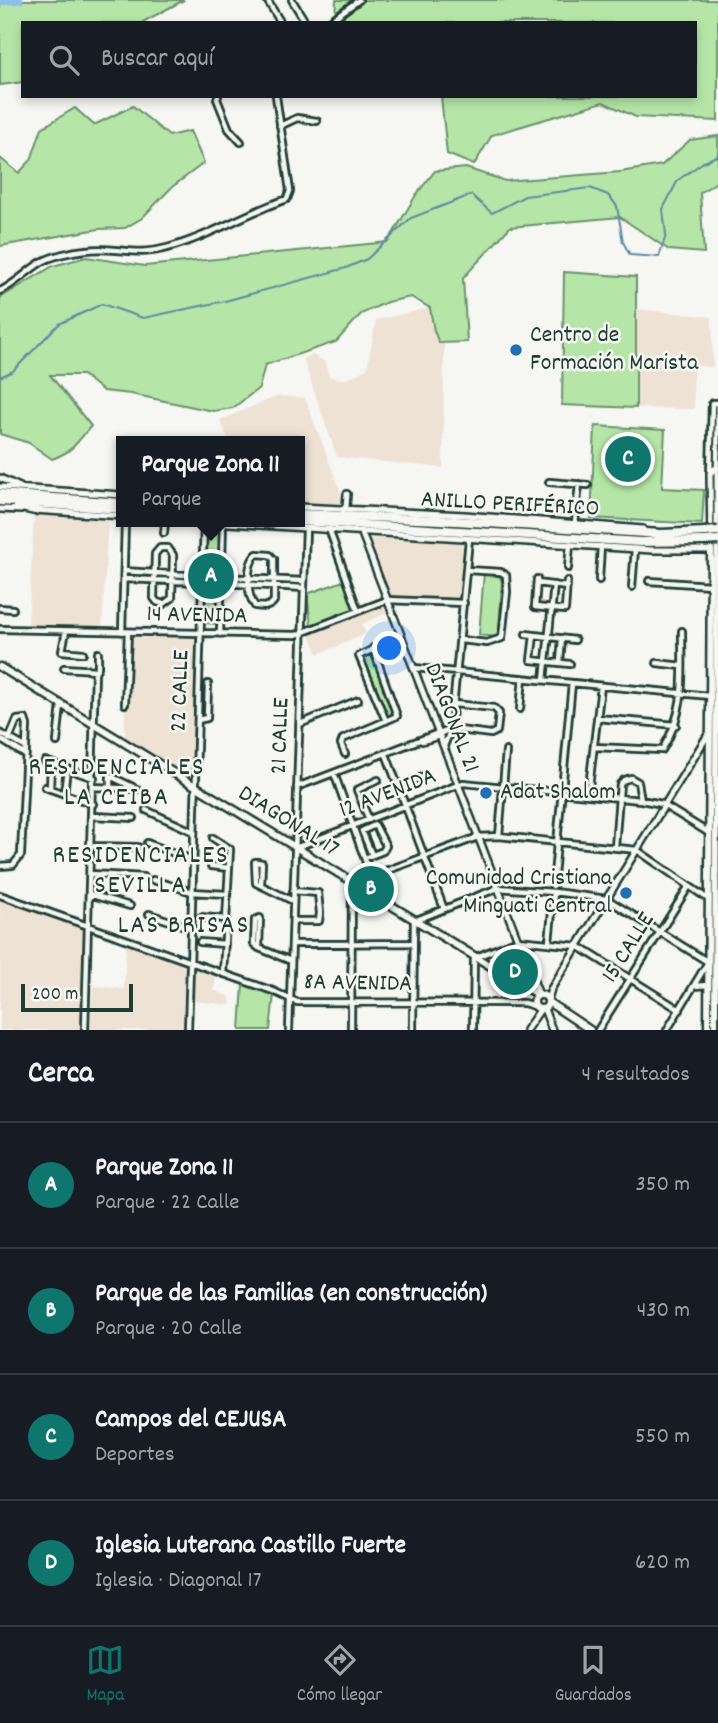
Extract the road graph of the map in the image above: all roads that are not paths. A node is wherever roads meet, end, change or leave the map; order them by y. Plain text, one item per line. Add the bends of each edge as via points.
1 (267, 0) edge
2 (292, 0) edge
3 (359, 0) edge
4 (280, 21) edge
5 (305, 21) edge
6 (330, 21) edge
7 (217, 98) edge
8 (276, 98) edge
9 (314, 121) dead end
10 (281, 127) junction
11 (241, 142) dead end
12 (0, 291) edge
13 (716, 403) edge
14 (717, 468) edge
15 (710, 474) junction
16 (0, 478) edge
17 (549, 482) dead end
18 (579, 484) junction
19 (588, 485) dead end
20 (0, 487) edge
21 (26, 490) junction
22 (82, 492) junction
23 (0, 494) edge
24 (347, 494) dead end
25 (116, 495) edge
26 (54, 498) junction
27 (0, 502) edge
28 (116, 503) edge
29 (305, 507) edge
30 (0, 509) edge
31 (116, 509) edge
32 (35, 510) junction
33 (343, 510) junction
34 (305, 514) edge
35 (116, 516) edge
36 (469, 516) junction
37 (439, 520) junction
38 (711, 521) junction
39 (572, 523) junction
40 (305, 524) edge
41 (305, 524) edge
42 (125, 527) edge
43 (165, 527) edge
44 (204, 527) edge
45 (223, 527) edge
46 (303, 527) edge
47 (357, 528) junction
48 (328, 529) junction
49 (596, 529) junction
50 (718, 531) edge
51 (164, 533) dead end
52 (385, 533) joint
53 (553, 536) junction
54 (705, 537) junction
55 (470, 539) junction
56 (718, 540) edge
57 (527, 541) junction
58 (570, 544) junction
59 (601, 546) junction
60 (635, 549) junction
61 (710, 550) junction
62 (718, 558) edge
63 (568, 568) dead end
64 (124, 570) junction
65 (467, 570) junction
66 (155, 572) junction
67 (173, 573) junction
68 (202, 576) junction
69 (124, 579) junction
70 (154, 580) junction
71 (222, 580) junction
72 (600, 580) dead end
73 (173, 581) junction
74 (304, 581) junction
75 (649, 581) dead end
76 (202, 582) junction
77 (250, 582) junction
78 (275, 583) junction
79 (554, 585) junction
80 (710, 585) junction
81 (632, 587) dead end
82 (304, 588) junction
83 (387, 600) junction
84 (464, 603) junction
85 (718, 605) edge
86 (0, 608) edge
87 (551, 609) junction
88 (13, 610) dead end
89 (358, 611) junction
90 (710, 616) junction
91 (0, 629) edge
92 (66, 631) junction
93 (682, 631) dead end
94 (125, 632) junction
95 (302, 633) junction
96 (200, 634) junction
97 (220, 634) junction
98 (526, 634) dead end
99 (534, 635) junction
100 (401, 636) junction
101 (549, 637) junction
102 (562, 638) junction
103 (461, 640) junction
104 (575, 640) dead end
105 (718, 647) edge
106 (373, 648) junction
107 (83, 653) dead end
108 (98, 653) dead end
109 (546, 661) junction
110 (560, 662) junction
111 (657, 663) dead end
112 (570, 664) dead end
113 (682, 666) junction
114 (0, 667) edge
115 (64, 668) dead end
116 (414, 668) junction
117 (96, 670) junction
118 (458, 672) junction
119 (523, 678) junction
120 (544, 680) junction
121 (572, 683) junction
122 (208, 684) dead end
123 (601, 686) junction
124 (681, 694) junction
125 (198, 695) junction
126 (207, 695) junction
127 (710, 696) junction
128 (358, 700) dead end
129 (125, 704) dead end
130 (454, 704) junction
131 (61, 705) junction
132 (198, 705) junction
133 (207, 705) junction
134 (717, 705) edge
135 (520, 709) dead end
136 (597, 718) junction
137 (198, 720) junction
138 (386, 721) junction
139 (716, 721) edge
140 (300, 724) junction
141 (676, 725) junction
142 (95, 726) junction
143 (451, 729) junction
144 (710, 729) junction
145 (0, 733) edge
146 (439, 734) junction
147 (9, 738) junction
148 (0, 739) edge
149 (57, 742) dead end
150 (444, 746) junction
151 (717, 746) edge
152 (25, 747) junction
153 (594, 747) junction
154 (506, 751) dead end
155 (24, 754) junction
156 (345, 754) dead end
157 (386, 754) junction
158 (67, 768) junction
159 (334, 773) junction
160 (425, 776) dead end
161 (94, 778) junction
162 (378, 780) dead end
163 (458, 785) junction
164 (93, 787) junction
165 (298, 787) junction
166 (398, 787) junction
167 (504, 787) junction
168 (110, 788) junction
169 (196, 788) junction
170 (563, 792) junction
171 (64, 794) junction
172 (588, 795) junction
173 (670, 796) junction
174 (619, 797) junction
175 (641, 800) junction
176 (93, 804) junction
177 (664, 805) junction
178 (405, 806) junction
179 (146, 810) dead end
180 (674, 811) junction
181 (92, 816) junction
182 (134, 818) dead end
183 (369, 820) junction
184 (353, 826) junction
185 (194, 832) junction
186 (709, 833) junction
187 (499, 836) junction
188 (478, 837) junction
189 (214, 838) dead end
190 (558, 842) junction
191 (147, 844) dead end
192 (91, 846) junction
193 (138, 847) dead end
194 (615, 847) junction
195 (295, 848) junction
196 (637, 850) junction
197 (372, 855) junction
198 (365, 858) junction
199 (425, 858) junction
200 (193, 860) junction
201 (715, 860) edge
202 (257, 862) dead end
203 (0, 866) edge
204 (211, 866) dead end
205 (229, 868) junction
206 (90, 874) junction
207 (372, 876) junction
208 (144, 877) dead end
209 (153, 880) dead end
210 (352, 884) junction
211 (689, 886) junction
212 (498, 888) junction
213 (554, 889) junction
214 (293, 891) junction
215 (192, 892) junction
216 (89, 894) junction
217 (227, 894) junction
218 (0, 895) edge
219 (607, 899) junction
220 (709, 899) junction
221 (379, 900) junction
222 (293, 901) junction
223 (130, 906) dead end
224 (444, 909) junction
225 (149, 914) dead end
226 (201, 917) dead end
227 (226, 919) junction
228 (292, 921) junction
229 (414, 921) junction
230 (88, 926) junction
231 (191, 928) junction
232 (660, 932) junction
233 (518, 940) junction
234 (200, 942) dead end
235 (549, 942) junction
236 (413, 943) junction
237 (225, 944) junction
238 (292, 944) junction
239 (352, 944) junction
240 (578, 946) junction
241 (259, 948) junction
242 (716, 954) edge
243 (474, 958) junction
244 (190, 961) junction
245 (291, 961) junction
246 (708, 962) junction
247 (223, 974) junction
248 (630, 979) junction
249 (534, 983) junction
250 (694, 986) junction
251 (521, 987) junction
252 (714, 988) edge
253 (528, 990) junction
254 (289, 999) junction
255 (540, 1002) junction
256 (351, 1003) junction
257 (413, 1003) junction
258 (473, 1004) junction
259 (680, 1010) junction
260 (717, 1019) edge
261 (85, 1030) edge
262 (188, 1030) edge
263 (289, 1030) edge
264 (351, 1030) edge
265 (413, 1030) edge
266 (473, 1030) edge
267 (526, 1030) edge
268 (552, 1030) edge
269 (590, 1030) edge
270 (598, 1030) edge
271 (667, 1030) edge
272 (708, 1030) edge
273 (715, 1030) edge

1 - 4 street
2 - 5 street
3 - 6 street
7 - 11 street via 229,129
8 - 10 street
9 - 10 street via 297,118
10 - 12 street via 290,191 287,199 202,238 162,250 86,250 43,261
13 - 14 street
13 - 15 street
14 - 15 street
14 - 62 street
15 - 38 street
16 - 21 street
17 - 18 street
18 - 19 street
18 - 39 street
20 - 21 street
21 - 22 street
22 - 25 street
22 - 26 highway
23 - 26 highway
24 - 33 street
26 - 28 highway
27 - 31 highway
27 - 32 highway
29 - 33 street
30 - 32 street
32 - 35 street
33 - 36 street
34 - 37 highway, ANILLO PERIFÉRICO
36 - 37 highway
36 - 39 street
37 - 49 highway, ANILLO PERIFÉRICO
38 - 39 street via 702,529 673,530
38 - 61 street
39 - 49 highway
40 - 47 highway, ANILLO PERIFÉRICO
41 - 48 street
42 - 64 street
43 - 51 street
44 - 68 street, 22 CALLE
45 - 71 street
46 - 74 street, 21 CALLE
47 - 48 street
47 - 52 highway
47 - 53 highway, ANILLO PERIFÉRICO
47 - 83 street, DIAGONAL 21
48 - 89 street
49 - 54 highway, ANILLO PERIFÉRICO
50 - 54 highway, ANILLO PERIFÉRICO, bridge
52 - 55 street
53 - 54 highway, ANILLO PERIFÉRICO via 661,543
53 - 57 highway
54 - 56 highway, ANILLO PERIFÉRICO, bridge
55 - 57 street
55 - 65 street
57 - 58 street
58 - 59 street
58 - 63 street
59 - 60 street
59 - 72 street
60 - 61 street
60 - 81 street
61 - 80 main road
62 - 85 main road
64 - 66 street
64 - 69 street
65 - 84 street
65 - 103 street via 501,572 506,575 507,592 502,638 487,643
66 - 67 street
66 - 67 street via 155,554 168,548 173,555
66 - 70 street
67 - 68 street
67 - 73 street
68 - 76 street, 22 CALLE
69 - 70 street
69 - 94 street
70 - 73 street
70 - 73 street via 154,598 164,604 172,598
71 - 77 street
71 - 97 street
73 - 76 street
74 - 78 street
74 - 82 street, 21 CALLE
75 - 80 street
76 - 96 street, 22 CALLE
77 - 78 street
77 - 78 street via 255,606 264,607 274,601
77 - 78 street via 257,554 270,555 275,563
78 - 82 street
79 - 87 street
79 - 87 street via 567,584 565,610
79 - 87 street via 537,581 535,607
80 - 90 main road
82 - 95 street, 21 CALLE
83 - 84 street
83 - 89 street, 14 AVENIDA
83 - 100 street, DIAGONAL 21
84 - 103 street
85 - 90 main road
85 - 105 main road
86 - 88 street
87 - 101 street
89 - 95 street, 14 AVENIDA
90 - 127 main road
91 - 92 street, 14 AVENIDA
92 - 94 street, 14 AVENIDA
92 - 107 street via 63,652
93 - 113 street
94 - 96 street, 14 AVENIDA
94 - 129 street
95 - 97 street, 14 AVENIDA
95 - 140 street, 21 CALLE
96 - 97 street, 14 AVENIDA
96 - 125 street, 22 CALLE
98 - 99 street
99 - 101 street
99 - 109 street via 531,660
100 - 106 street
100 - 116 street, DIAGONAL 21
101 - 102 street
101 - 109 street
102 - 104 street
102 - 110 street
103 - 118 street
105 - 134 main road
106 - 138 street via 397,716
106 - 138 street via 359,654
108 - 117 street
109 - 110 street
109 - 120 street
110 - 112 street
111 - 113 street
113 - 124 street
114 - 131 main road, DIAGONAL 17
115 - 117 street
116 - 118 street
116 - 146 street, DIAGONAL 21
117 - 142 street
118 - 119 street
118 - 130 street
119 - 120 street
119 - 135 street
120 - 121 street
121 - 123 street
121 - 170 street
122 - 126 street
123 - 124 street
123 - 136 street
124 - 127 street
124 - 141 street
125 - 126 street
125 - 132 street, 22 CALLE
126 - 133 street
127 - 144 main road
128 - 140 street
130 - 143 street
130 - 143 street via 494,708 499,713 497,731
131 - 142 main road, DIAGONAL 17
131 - 149 street
132 - 133 street
132 - 137 street, 22 CALLE
133 - 137 street via 206,718
134 - 139 main road
136 - 141 street
136 - 153 street
137 - 169 street, 22 CALLE
138 - 156 street via 343,739
139 - 144 street
139 - 151 main road
140 - 165 street, 21 CALLE
141 - 153 street via 662,750
142 - 161 street
142 - 169 main road, DIAGONAL 17
143 - 146 street
143 - 150 street
144 - 173 street
144 - 177 street
144 - 186 main road
145 - 147 street
146 - 150 street, DIAGONAL 21
146 - 157 street
147 - 152 street
147 - 152 street via 17,720 23,718 27,725
148 - 155 street
150 - 163 street, DIAGONAL 21
151 - 201 main road
152 - 155 street
153 - 172 street
154 - 167 street
155 - 203 street via 22,852 19,861
157 - 159 street
157 - 166 street
158 - 161 street
158 - 171 street
158 - 171 street via 48,762 48,788
159 - 165 street
159 - 184 street
160 - 166 street
161 - 164 street
162 - 183 street via 357,790
163 - 167 street, 12 AVENIDA
163 - 178 street, 12 AVENIDA
163 - 188 street, DIAGONAL 21
164 - 168 street
164 - 176 street
165 - 195 street, 21 CALLE
166 - 178 street
167 - 170 street, 12 AVENIDA
167 - 187 street
168 - 168 street via 110,776 137,789
169 - 185 street, 22 CALLE
169 - 195 main road, DIAGONAL 17
170 - 172 street, 12 AVENIDA
170 - 190 street
171 - 176 street
172 - 174 street, 12 AVENIDA
173 - 177 street
173 - 180 street via 668,805
174 - 175 street, 12 AVENIDA
174 - 175 street via 620,784 631,778 640,786
174 - 194 street
175 - 177 street, 12 AVENIDA
176 - 181 street
177 - 180 street, 12 AVENIDA
177 - 196 street
178 - 183 street, 12 AVENIDA
178 - 199 street
179 - 185 street
180 - 186 street, 12 AVENIDA
181 - 182 street
181 - 192 street
183 - 184 street, 12 AVENIDA
184 - 195 street, 12 AVENIDA
184 - 198 street
185 - 200 street, 22 CALLE
186 - 201 main road
187 - 188 street
187 - 190 street
188 - 199 street
188 - 212 street, DIAGONAL 21
189 - 205 street via 230,849
190 - 194 street
190 - 213 street
191 - 200 street
192 - 193 street
192 - 206 street
194 - 196 street
195 - 210 main road, DIAGONAL 17
195 - 214 street, 21 CALLE
196 - 211 street
196 - 219 street
197 - 197 street via 386,846 375,825 362,831
197 - 198 street
198 - 207 street
199 - 207 street
199 - 224 street
200 - 215 street, 22 CALLE
201 - 220 main road
201 - 242 main road
202 - 222 street via 262,863 259,884
204 - 205 street
205 - 217 street
206 - 208 street
206 - 216 street
207 - 221 street
209 - 215 street
210 - 221 main road, DIAGONAL 17
210 - 239 street
211 - 220 street
211 - 232 street, 15 CALLE
212 - 213 street
212 - 224 street
212 - 233 street, DIAGONAL 21
213 - 219 street
213 - 235 street
214 - 222 street, 21 CALLE
214 - 228 street via 318,893 320,913 319,920
215 - 217 street
215 - 231 street, 22 CALLE
216 - 223 street
216 - 230 street
217 - 227 street
218 - 230 street, 8A AVENIDA
219 - 232 street
219 - 240 street
220 - 246 main road
221 - 229 main road, DIAGONAL 17
222 - 228 street, 21 CALLE
224 - 229 street
225 - 231 street
226 - 227 street
227 - 237 street
228 - 238 street, 21 CALLE
229 - 236 street
229 - 243 main road, DIAGONAL 17
230 - 244 street, 8A AVENIDA
230 - 261 street
231 - 244 street, 22 CALLE
232 - 246 street
232 - 248 street, 15 CALLE
233 - 235 street
233 - 243 street
233 - 249 street, DIAGONAL 21
234 - 237 street
235 - 240 street
236 - 239 street
236 - 257 street
237 - 247 street
238 - 239 street
238 - 245 street, 21 CALLE
239 - 256 street
240 - 248 street
240 - 255 street
241 - 241 street via 260,918 255,920 254,942
241 - 245 street
242 - 252 main road
243 - 251 main road, DIAGONAL 17
243 - 258 street
244 - 247 street, 8A AVENIDA
244 - 262 street, 22 CALLE
245 - 254 street, 21 CALLE
246 - 250 street
246 - 252 main road
247 - 254 street, 8A AVENIDA
248 - 259 street
248 - 270 street, 15 CALLE
249 - 253 main road
249 - 255 street, DIAGONAL 21
250 - 252 street
250 - 259 street
251 - 253 main road, DIAGONAL 17
251 - 255 main road, DIAGONAL 17
252 - 260 main road
252 - 272 main road
253 - 255 main road, DIAGONAL 17
254 - 256 street, 8A AVENIDA
254 - 263 street, 21 CALLE
255 - 258 street, 8A AVENIDA
255 - 267 street
255 - 268 street, DIAGONAL 21
255 - 269 main road, DIAGONAL 17
256 - 257 street, 8A AVENIDA
256 - 264 street
257 - 258 street, 8A AVENIDA
257 - 265 street
258 - 266 street
259 - 271 street
260 - 273 main road

